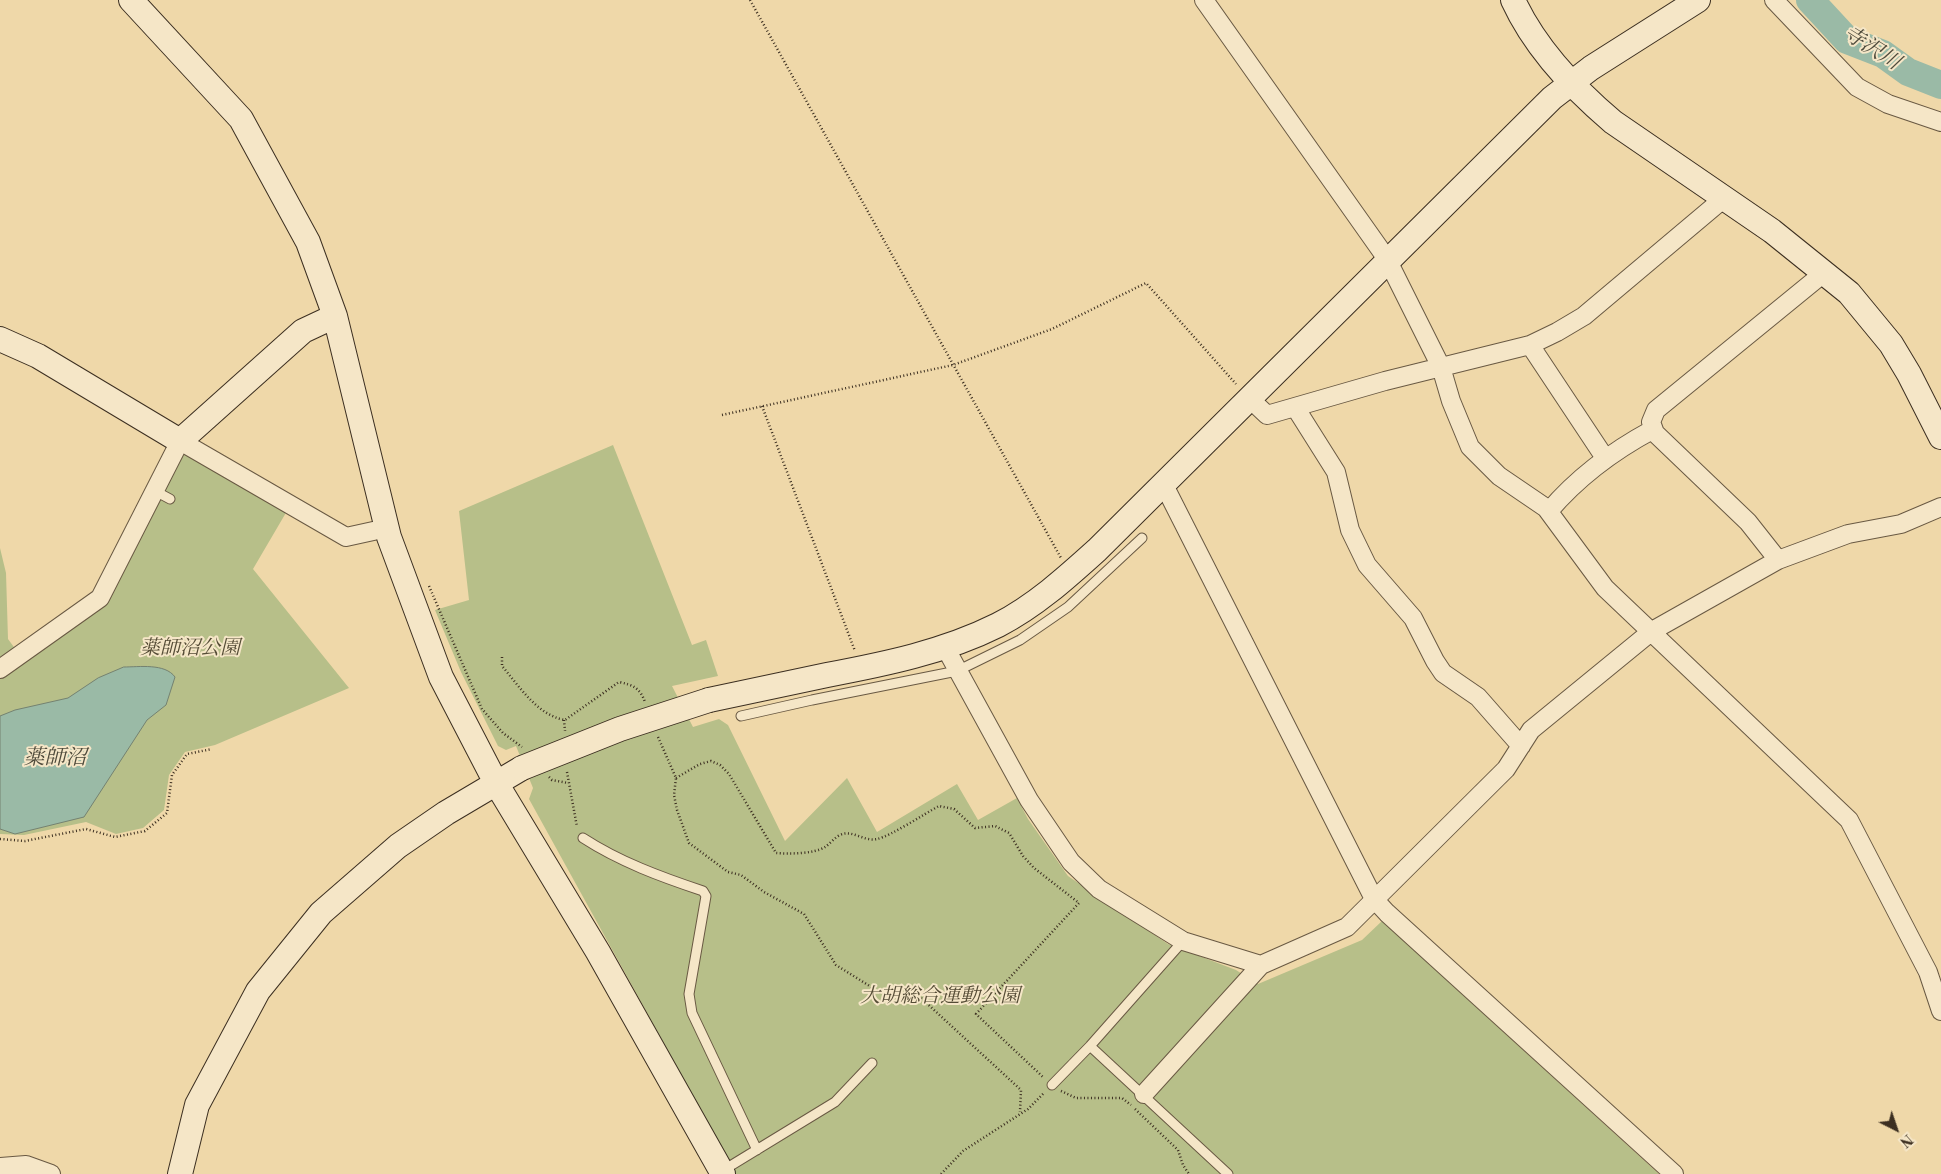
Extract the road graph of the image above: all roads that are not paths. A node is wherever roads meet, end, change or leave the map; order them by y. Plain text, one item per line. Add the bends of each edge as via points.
1 (131, 0) edge
2 (1204, 0) edge
3 (1512, 0) edge
4 (1698, 0) edge
5 (1774, 0) edge
6 (1571, 83) junction
7 (1941, 122) edge
8 (1723, 199) junction
9 (1387, 259) junction
10 (1825, 272) junction
11 (336, 316) junction
12 (0, 339) edge
13 (1530, 345) junction
14 (1441, 367) junction
15 (1249, 398) junction
16 (1295, 407) junction
17 (1652, 430) junction
18 (1941, 437) edge
19 (180, 441) junction
20 (1605, 458) junction
21 (1163, 483) junction
22 (1941, 507) edge
23 (1549, 511) junction
24 (387, 528) junction
25 (1142, 538) dead end
26 (1104, 557) junction
27 (1778, 560) junction
28 (1063, 593) junction
29 (1652, 631) junction
30 (945, 647) junction
31 (0, 669) edge
32 (957, 671) junction
33 (810, 689) junction
34 (741, 716) dead end
35 (1521, 746) junction
36 (496, 783) junction
37 (583, 838) road end
38 (1374, 898) junction
39 (1183, 942) junction
40 (1261, 966) junction
41 (1941, 1011) edge
42 (1090, 1046) junction
43 (872, 1063) dead end
44 (1052, 1085) road end
45 (1144, 1094) junction
46 (757, 1150) junction
47 (0, 1167) edge
48 (722, 1173) edge
49 (51, 1174) edge
50 (180, 1174) edge
51 (1228, 1174) edge
52 (1674, 1174) edge

1 - 11 street via 241,119 308,242
2 - 9 street
3 - 6 street via 1534,38
4 - 6 street
5 - 7 street via 1857,87 1888,104
6 - 8 street via 1613,122
6 - 9 street
8 - 10 street
8 - 13 street via 1584,316
9 - 14 street
9 - 15 street
10 - 17 street via 1656,410 1651,422
10 - 18 street via 1854,299 1891,344
11 - 19 street via 302,331
11 - 24 street
12 - 19 street via 38,356
13 - 14 street
13 - 20 street
14 - 16 street
14 - 23 street via 1470,447 1499,476
15 - 16 street via 1267,415
15 - 21 street
16 - 35 street via 1336,472 1350,530 1368,565 1413,618 1443,673 1478,697
17 - 20 street
17 - 27 street via 1748,522
19 - 24 street via 346,537
19 - 31 street via 162,495 100,598
20 - 23 street
21 - 26 street
21 - 38 street
22 - 27 street via 1901,524 1848,534
23 - 29 street via 1605,588
24 - 36 street via 441,677
25 - 26 lane
26 - 28 street
26 - 28 lane
27 - 29 street
28 - 30 street
28 - 32 lane via 1020,640
29 - 35 street via 1531,730
29 - 41 street via 1849,820 1928,972
30 - 32 street
30 - 33 street via 861,669
32 - 33 lane
32 - 39 street via 1029,800 1071,862 1099,889
33 - 34 lane
33 - 36 street, bridge via 709,700 523,758
35 - 38 street via 1506,769
36 - 48 street via 598,952
36 - 50 street via 398,846 321,913 258,991 197,1105
37 - 46 lane via 650,874 703,891 706,896 689,994 692,1013
38 - 40 street via 1347,927
38 - 52 street
39 - 40 street
39 - 42 lane
40 - 45 street
42 - 44 lane
42 - 45 lane
43 - 46 lane via 835,1102
45 - 51 lane
46 - 48 lane
47 - 49 street via 26,1165

